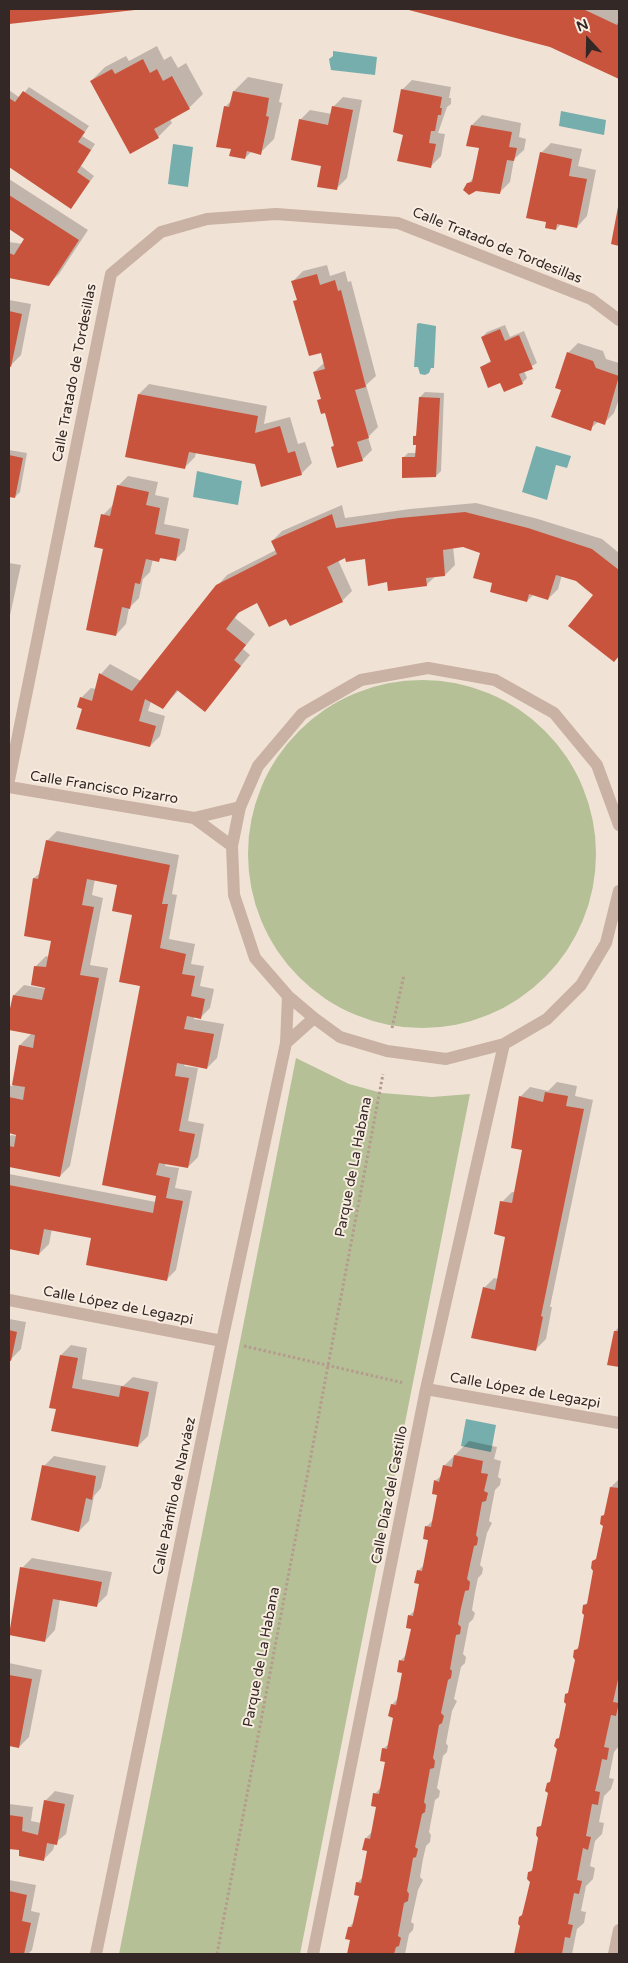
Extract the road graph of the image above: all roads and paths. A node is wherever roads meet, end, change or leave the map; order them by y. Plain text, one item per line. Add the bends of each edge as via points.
1 (619, 320) edge
2 (9, 780) edge
3 (9, 787) edge
4 (240, 807) junction
5 (194, 818) junction
6 (619, 826) edge
7 (232, 846) junction
8 (619, 891) edge
9 (617, 911) edge
10 (404, 975) dead end
11 (288, 996) junction
12 (314, 1018) junction
13 (286, 1043) junction
14 (504, 1044) junction
15 (387, 1051) junction
16 (9, 1300) edge
17 (222, 1341) junction
18 (329, 1364) junction
19 (426, 1389) junction
20 (619, 1423) edge
21 (619, 1930) edge
22 (96, 1954) edge
23 (217, 1954) edge
24 (313, 1954) edge
25 (614, 1954) edge

1 - 2 street, Calle Tratado de Tordesillas via 590,299 398,223 276,214 207,219 161,232 111,274
3 - 5 street, Calle Francisco Pizarro
4 - 5 street, Calle Francisco Pizarro
4 - 6 street via 258,766 302,714 361,680 428,668 495,680 554,713 597,765
4 - 7 street
5 - 7 street, Calle Francisco Pizarro
7 - 11 street via 234,895 255,958
8 - 9 street
9 - 14 street via 606,943 581,985 546,1019
10 - 15 path, Parque de La Habana
11 - 12 street
11 - 13 street, Calle Pánfilo de Narváez
12 - 13 street
12 - 15 street via 340,1037
13 - 17 street, Calle Pánfilo de Narváez
14 - 15 street via 446,1058
14 - 19 street, Calle Díaz del Castillo
15 - 18 path, Parque de La Habana
16 - 17 street, Calle López de Legazpi
17 - 18 path
17 - 22 street, Calle Pánfilo de Narváez
18 - 19 path
18 - 23 path, Parque de La Habana
19 - 20 street, Calle López de Legazpi
19 - 24 street, Calle Díaz del Castillo
21 - 25 street

